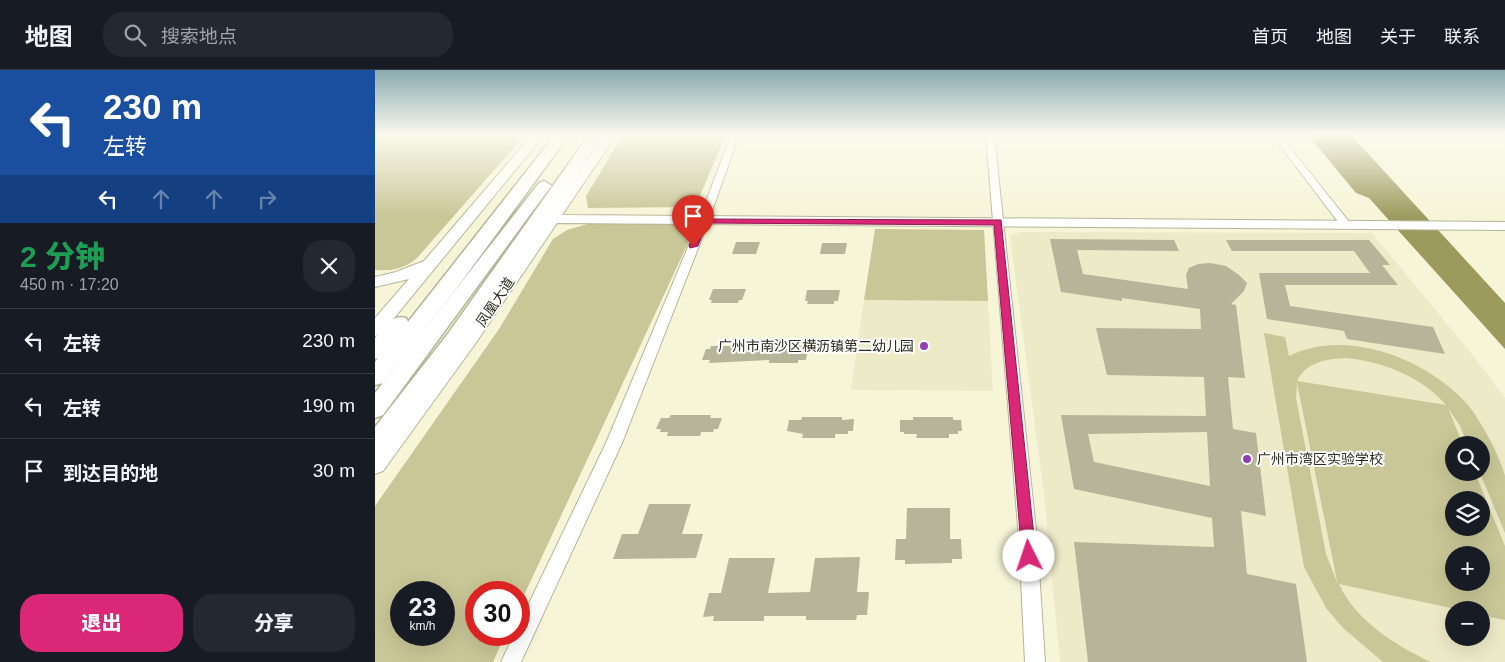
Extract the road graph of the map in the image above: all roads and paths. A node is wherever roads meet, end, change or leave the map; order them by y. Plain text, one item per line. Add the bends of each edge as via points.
1 (514, 163) edge
2 (529, 163) edge
3 (541, 163) edge
4 (560, 163) edge
5 (576, 163) edge
6 (590, 163) edge
7 (724, 163) edge
8 (993, 163) edge
9 (1298, 163) edge
10 (552, 219) junction
11 (703, 220) junction
12 (998, 222) junction
13 (1346, 225) junction
14 (1505, 226) edge
15 (431, 263) junction
16 (375, 283) edge
17 (394, 307) junction
18 (375, 330) edge
19 (375, 352) edge
20 (375, 377) edge
21 (375, 409) edge
22 (375, 444) edge
23 (375, 465) edge
24 (511, 662) edge
25 (1035, 662) edge

1 - 15 street
2 - 19 main road
3 - 20 main road
4 - 21 main road, 凤凰大道
5 - 22 main road via 454,340
6 - 10 street, 凤凰大道
7 - 11 street
8 - 12 street
9 - 13 street
10 - 11 street
10 - 23 street, 凤凰大道 via 469,340
11 - 12 street
11 - 24 street via 614,443
12 - 13 street
12 - 25 street via 1028,539
13 - 14 street
15 - 16 street
15 - 17 street
16 - 17 street via 393,296
17 - 18 street

